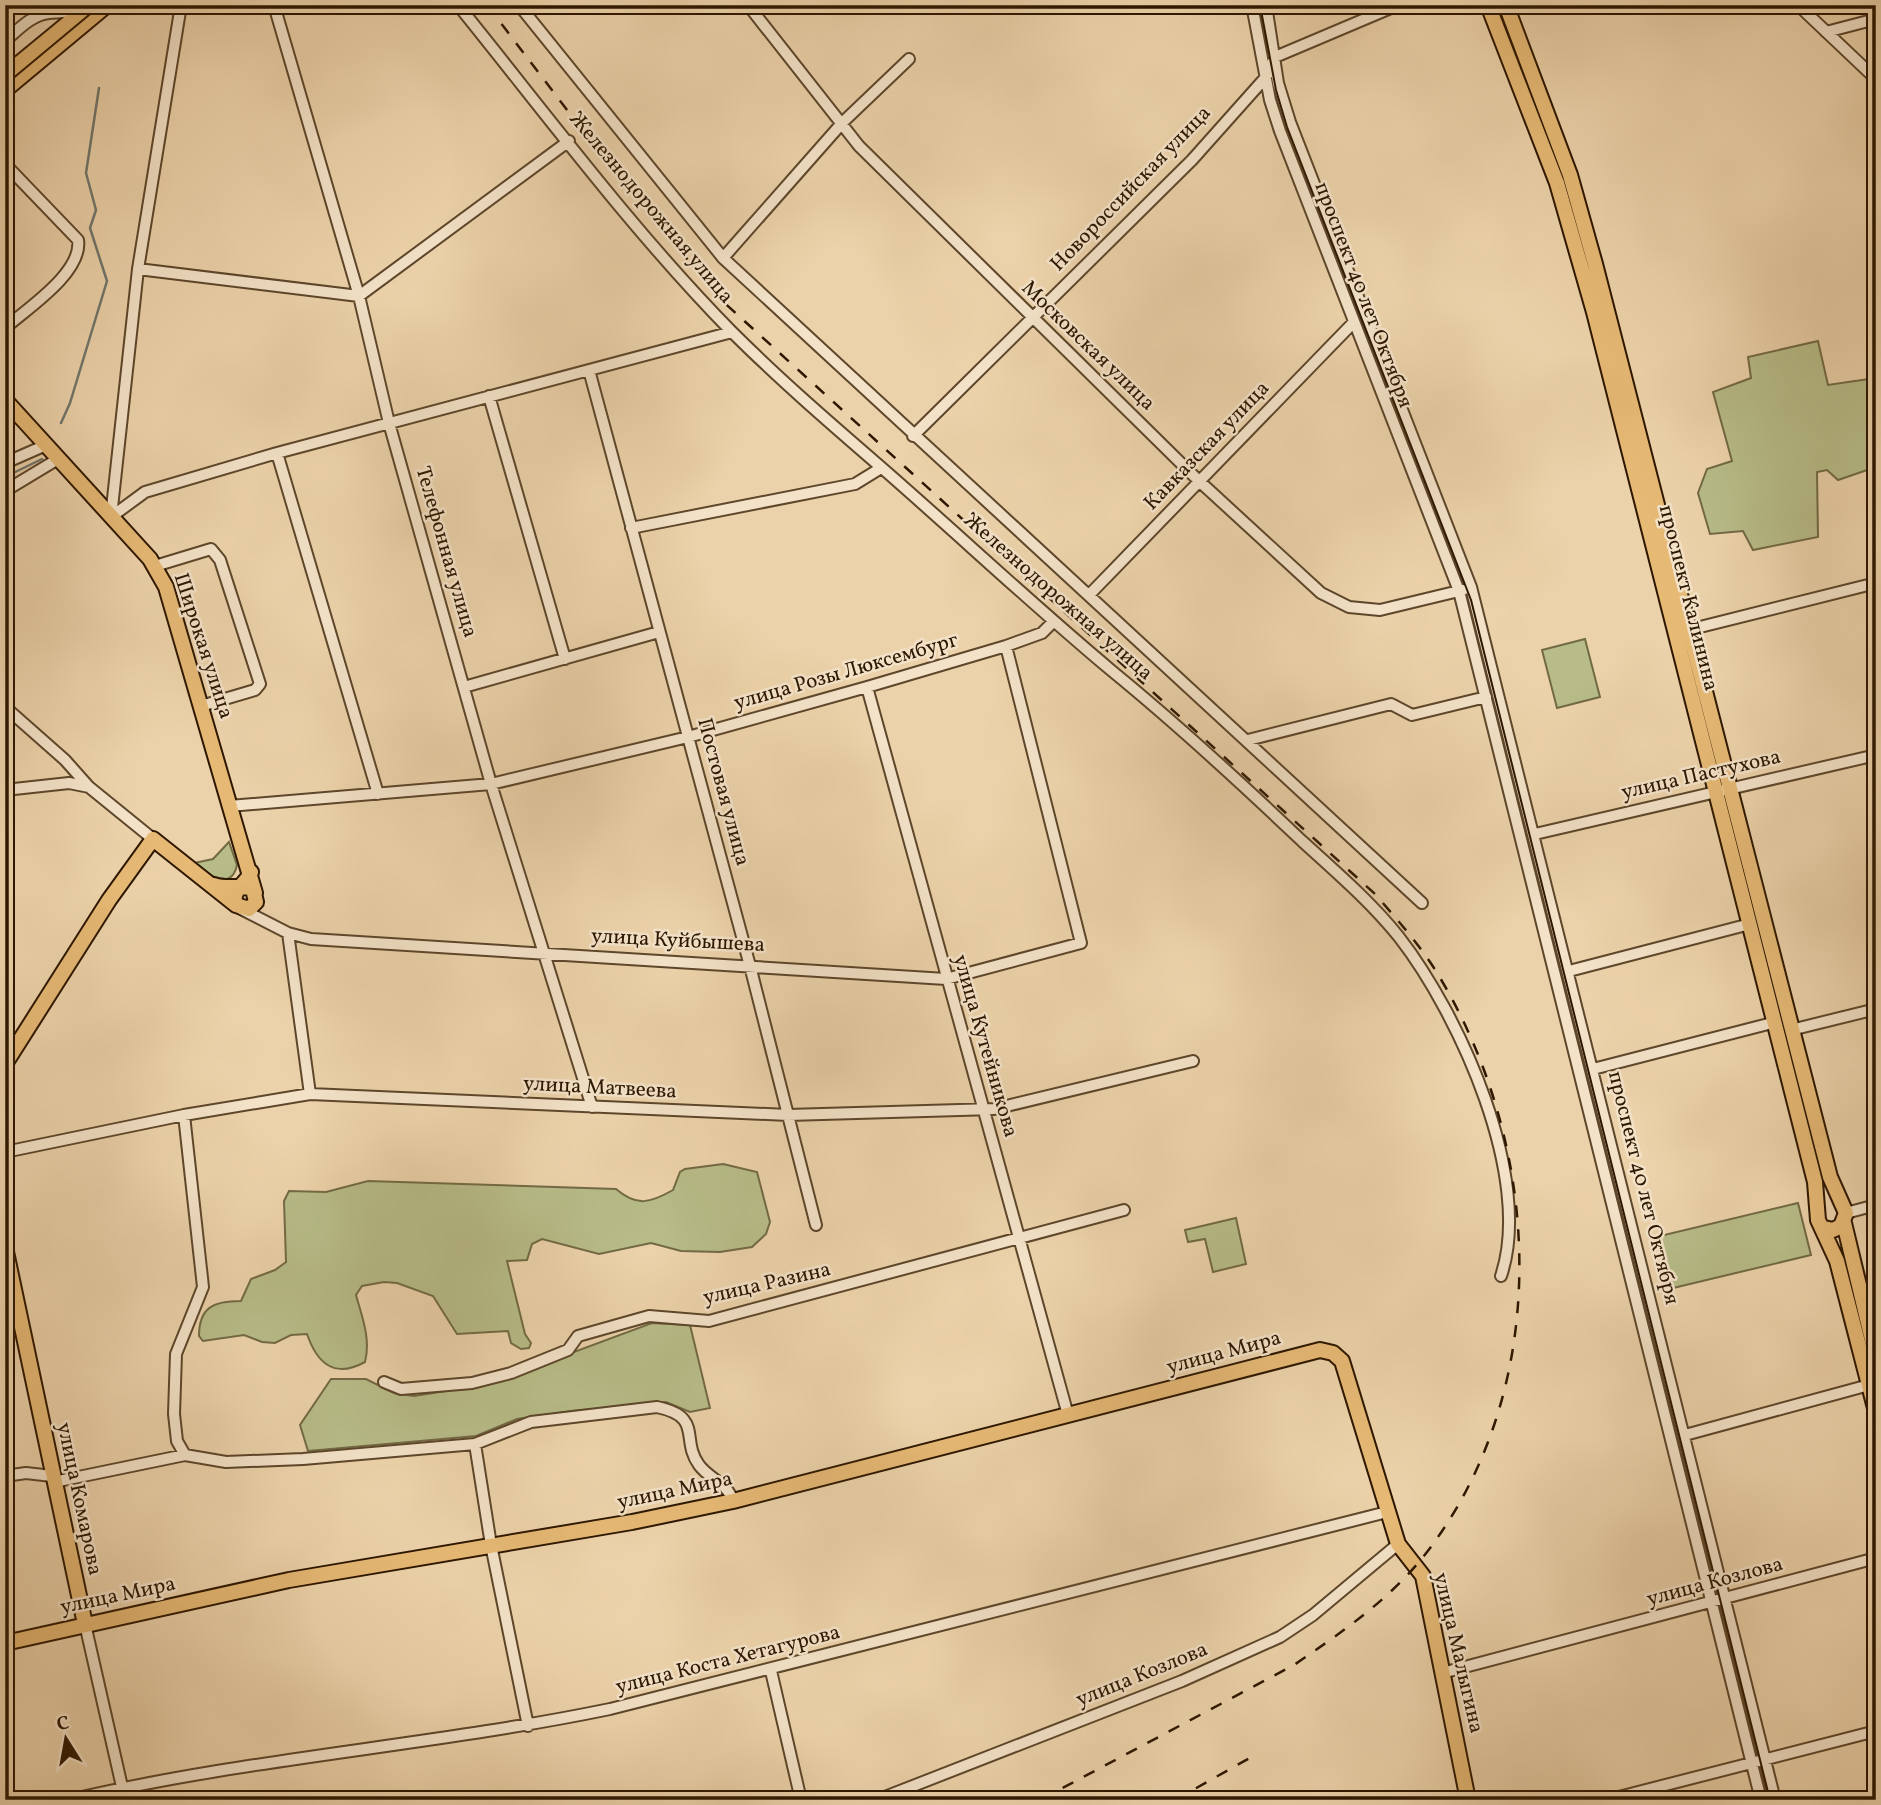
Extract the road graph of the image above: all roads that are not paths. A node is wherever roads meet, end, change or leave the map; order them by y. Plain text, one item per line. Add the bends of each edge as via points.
1 (88, 5) edge
2 (107, 5) edge
3 (181, 5) edge
4 (274, 5) edge
5 (458, 5) edge
6 (519, 5) edge
7 (748, 5) edge
8 (1252, 5) edge
9 (1266, 5) edge
10 (1398, 5) edge
11 (1488, 5) edge
12 (1506, 5) edge
13 (1798, 5) edge
14 (48, 9) edge
15 (1876, 19) edge
16 (1826, 32) junction
17 (5, 41) edge
18 (48, 47) junction
19 (1275, 57) junction
20 (909, 59) dead end
21 (5, 75) edge
22 (1266, 77) junction
23 (1876, 79) edge
24 (5, 90) edge
25 (842, 122) junction
26 (569, 141) junction
27 (5, 164) edge
28 (723, 258) junction
29 (138, 269) junction
30 (359, 296) junction
31 (1031, 318) junction
32 (1352, 324) junction
33 (5, 328) edge
34 (732, 332) junction
35 (589, 370) junction
36 (489, 396) junction
37 (5, 400) edge
38 (389, 424) junction
39 (913, 436) junction
40 (46, 445) junction
41 (277, 453) junction
42 (58, 458) junction
43 (5, 463) edge
44 (881, 468) junction
45 (1198, 480) junction
46 (5, 492) edge
47 (111, 517) junction
48 (631, 527) junction
49 (155, 566) junction
50 (1876, 583) edge
51 (1471, 587) junction
52 (1459, 592) junction
53 (1090, 594) junction
54 (1053, 622) junction
55 (1688, 630) junction
56 (659, 632) junction
57 (1006, 646) junction
58 (565, 659) junction
59 (464, 687) junction
60 (867, 687) junction
61 (1486, 697) junction
62 (201, 706) junction
63 (5, 707) edge
64 (688, 737) junction
65 (1248, 740) junction
66 (1876, 755) edge
67 (491, 784) junction
68 (89, 787) junction
69 (5, 790) edge
70 (1722, 790) junction
71 (378, 794) junction
72 (229, 806) junction
73 (1535, 834) junction
74 (153, 839) junction
75 (251, 872) junction
76 (210, 884) junction
77 (239, 888) junction
78 (256, 895) junction
79 (1422, 903) dead end
80 (238, 906) junction
81 (271, 923) junction
82 (1749, 924) junction
83 (288, 933) junction
84 (545, 955) junction
85 (750, 966) junction
86 (1569, 971) junction
87 (946, 979) junction
88 (1876, 1009) edge
89 (1776, 1022) junction
90 (1791, 1030) junction
91 (1193, 1061) dead end
92 (5, 1064) edge
93 (1593, 1069) junction
94 (310, 1094) junction
95 (592, 1107) junction
96 (983, 1109) junction
97 (184, 1115) junction
98 (788, 1115) junction
99 (5, 1152) edge
100 (1876, 1205) edge
101 (1819, 1209) junction
102 (1124, 1210) dead end
103 (1843, 1213) junction
104 (816, 1225) dead end
105 (1824, 1228) junction
106 (1020, 1239) junction
107 (5, 1247) edge
108 (1501, 1276) dead end
109 (13, 1323) edge
110 (1876, 1356) edge
111 (1342, 1361) joint
112 (384, 1382) dead end
113 (1869, 1385) junction
114 (1876, 1412) edge
115 (1068, 1415) junction
116 (1685, 1435) junction
117 (475, 1444) junction
118 (185, 1455) junction
119 (5, 1476) edge
120 (53, 1479) junction
121 (733, 1501) junction
122 (1387, 1512) junction
123 (1398, 1544) junction
124 (491, 1545) junction
125 (1876, 1558) edge
126 (1727, 1599) junction
127 (1712, 1603) junction
128 (85, 1624) junction
129 (5, 1643) edge
130 (771, 1671) junction
131 (1442, 1673) junction
132 (528, 1726) junction
133 (1876, 1731) edge
134 (1765, 1760) junction
135 (1752, 1763) junction
136 (123, 1787) junction
137 (69, 1800) edge
138 (125, 1800) edge
139 (801, 1800) edge
140 (877, 1800) edge
141 (1468, 1800) edge
142 (1607, 1800) edge
143 (1761, 1800) edge
144 (1775, 1800) edge

1 - 14 street via 68,13
1 - 18 main road
2 - 18 main road
3 - 29 street
4 - 30 street, Телефонная улица
5 - 26 street, Железнодорожная улица
6 - 28 street, Железнодорожная улица
7 - 25 street, Московская улица
8 - 22 street, проспект 40 лет Октября
9 - 19 street, проспект 40 лет Октября
10 - 19 street
11 - 70 main road, проспект Калинина via 1557,183 1575,243
12 - 55 main road, проспект Калинина via 1570,175
13 - 16 street
14 - 17 street
15 - 16 street
16 - 23 street
18 - 21 main road
18 - 24 main road
19 - 22 street, Новороссийская улица
19 - 51 street, проспект 40 лет Октября via 1290,122
20 - 25 street
22 - 31 street, Новороссийская улица via 1192,160
22 - 32 street, проспект 40 лет Октября via 1280,131
25 - 28 street
25 - 31 street, Московская улица via 859,146
26 - 30 street
26 - 34 street, Железнодорожная улица via 655,249
27 - 33 street via 78,240 80,252 72,268
28 - 39 street, Железнодорожная улица
29 - 30 street
29 - 47 street
30 - 38 street, Телефонная улица
31 - 39 street, Новороссийская улица
31 - 45 street, Московская улица
32 - 45 street, Кавказская улица
32 - 52 street, проспект 40 лет Октября
34 - 35 street
34 - 44 street, Железнодорожная улица
35 - 36 street
35 - 48 street, Постовая улица
36 - 38 street
36 - 58 street
37 - 40 main road, Широкая улица
38 - 41 street
38 - 59 street, Телефонная улица
39 - 53 street, Железнодорожная улица
40 - 42 main road, Широкая улица
40 - 43 street
41 - 47 street via 145,492
41 - 71 street
42 - 46 street
42 - 47 main road, Широкая улица
44 - 48 street via 855,484
44 - 54 street, Железнодорожная улица
45 - 52 street, Московская улица via 1321,593 1349,607 1380,610
45 - 53 street, Кавказская улица
47 - 49 main road, Широкая улица
48 - 56 street, Постовая улица
49 - 62 main road, Широкая улица via 166,587
49 - 62 street via 211,549 220,560 260,684 255,690
50 - 55 street
51 - 52 street
51 - 73 street, проспект 40 лет Октября
52 - 61 street, проспект 40 лет Октября
53 - 65 street, Железнодорожная улица
54 - 57 street, улица Розы Люксембург via 1042,633
54 - 108 street, Железнодорожная улица via 1192,737 1256,797 1396,933 1425,972 1472,1065 1498,1141 1508,1223 1508,1256
55 - 70 main road, проспект Калинина
56 - 58 street
56 - 64 street, Постовая улица
57 - 60 street, улица Розы Люксембург
57 - 87 street, улица Куйбышева via 1081,943
58 - 59 street
59 - 67 street, Телефонная улица
60 - 64 street, улица Розы Люксембург
60 - 87 street, улица Кутейникова
61 - 65 street via 1412,715 1391,704
61 - 127 street, проспект 40 лет Октября
62 - 72 main road, Широкая улица
63 - 68 street
64 - 67 street, улица Розы Люксембург
64 - 85 street, Постовая улица
65 - 79 street, Железнодорожная улица
66 - 70 street, улица Пастухова
67 - 71 street, улица Розы Люксембург
67 - 84 street, Телефонная улица
68 - 69 street via 69,783
68 - 74 street
70 - 73 street, улица Пастухова
70 - 82 main road, проспект Калинина
70 - 90 main road, проспект Калинина
71 - 72 street, улица Розы Люксембург
72 - 75 main road, Широкая улица
73 - 86 street, проспект 40 лет Октября
74 - 76 main road, улица Куйбышева
74 - 92 main road
75 - 77 main road
75 - 78 main road, Широкая улица
76 - 77 main road
76 - 80 main road, улица Куйбышева
77 - 78 main road via 248,887
77 - 80 main road via 234,896
78 - 80 main road via 253,906
78 - 81 street
80 - 81 street, улица Куйбышева
81 - 83 street, улица Куйбышева
82 - 86 street
82 - 89 main road, проспект Калинина
83 - 84 street, улица Куйбышева via 331,941
83 - 94 street
84 - 85 street, улица Куйбышева
84 - 95 street, Телефонная улица
85 - 87 street, улица Куйбышева
85 - 98 street, Постовая улица
86 - 93 street, проспект 40 лет Октября
87 - 96 street, улица Кутейникова
88 - 90 street
89 - 93 street
89 - 101 main road, проспект Калинина
90 - 103 main road, проспект Калинина
91 - 96 street, улица Матвеева
93 - 116 street, проспект 40 лет Октября
94 - 95 street, улица Матвеева
94 - 97 street, улица Матвеева
95 - 98 street, улица Матвеева
96 - 98 street, улица Матвеева
96 - 106 street, улица Кутейникова
97 - 99 street, улица Матвеева
97 - 118 street via 203,1287 176,1354 174,1414 177,1441
98 - 104 street, Постовая улица
100 - 103 street
101 - 103 main road via 1825,1202
101 - 105 main road, проспект Калинина via 1818,1220
102 - 106 street, улица Разина
103 - 105 main road via 1837,1229
103 - 110 main road, проспект Калинина
105 - 113 main road, проспект Калинина
106 - 112 street, улица Разина via 709,1321 649,1316 578,1336 568,1350 472,1383 401,1389
106 - 115 street, улица Кутейникова
107 - 109 main road, улица Комарова
109 - 120 main road, улица Комарова
111 - 115 main road, улица Мира via 1320,1350
111 - 122 main road, улица Малыгина
113 - 114 main road, проспект Калинина
113 - 116 street
115 - 121 main road, улица Мира
116 - 126 street, проспект 40 лет Октября
117 - 118 street via 226,1462
117 - 121 street via 531,1422 657,1407 674,1410 686,1421 698,1465 730,1490
117 - 124 street
118 - 120 street
119 - 120 street
120 - 128 main road, улица Комарова
121 - 124 main road, улица Мира
122 - 123 main road, улица Малыгина
122 - 130 street, улица Коста Хетагурова
123 - 131 main road, улица Малыгина via 1423,1576
123 - 140 street, улица Козлова via 1280,1637 1182,1681
124 - 128 main road, улица Мира via 289,1580
124 - 132 street
125 - 126 street, улица Козлова
126 - 127 street, улица Козлова
126 - 134 street, проспект 40 лет Октября
127 - 131 street, улица Козлова
127 - 135 street, проспект 40 лет Октября
128 - 129 main road, улица Мира
128 - 136 street, улица Комарова
130 - 132 street, улица Коста Хетагурова
130 - 139 street
131 - 141 main road, улица Малыгина
132 - 136 street, улица Коста Хетагурова
133 - 134 street
134 - 135 street
134 - 144 street, проспект 40 лет Октября
135 - 142 street
135 - 143 street, проспект 40 лет Октября
136 - 137 street, улица Коста Хетагурова
136 - 138 street, улица Комарова

